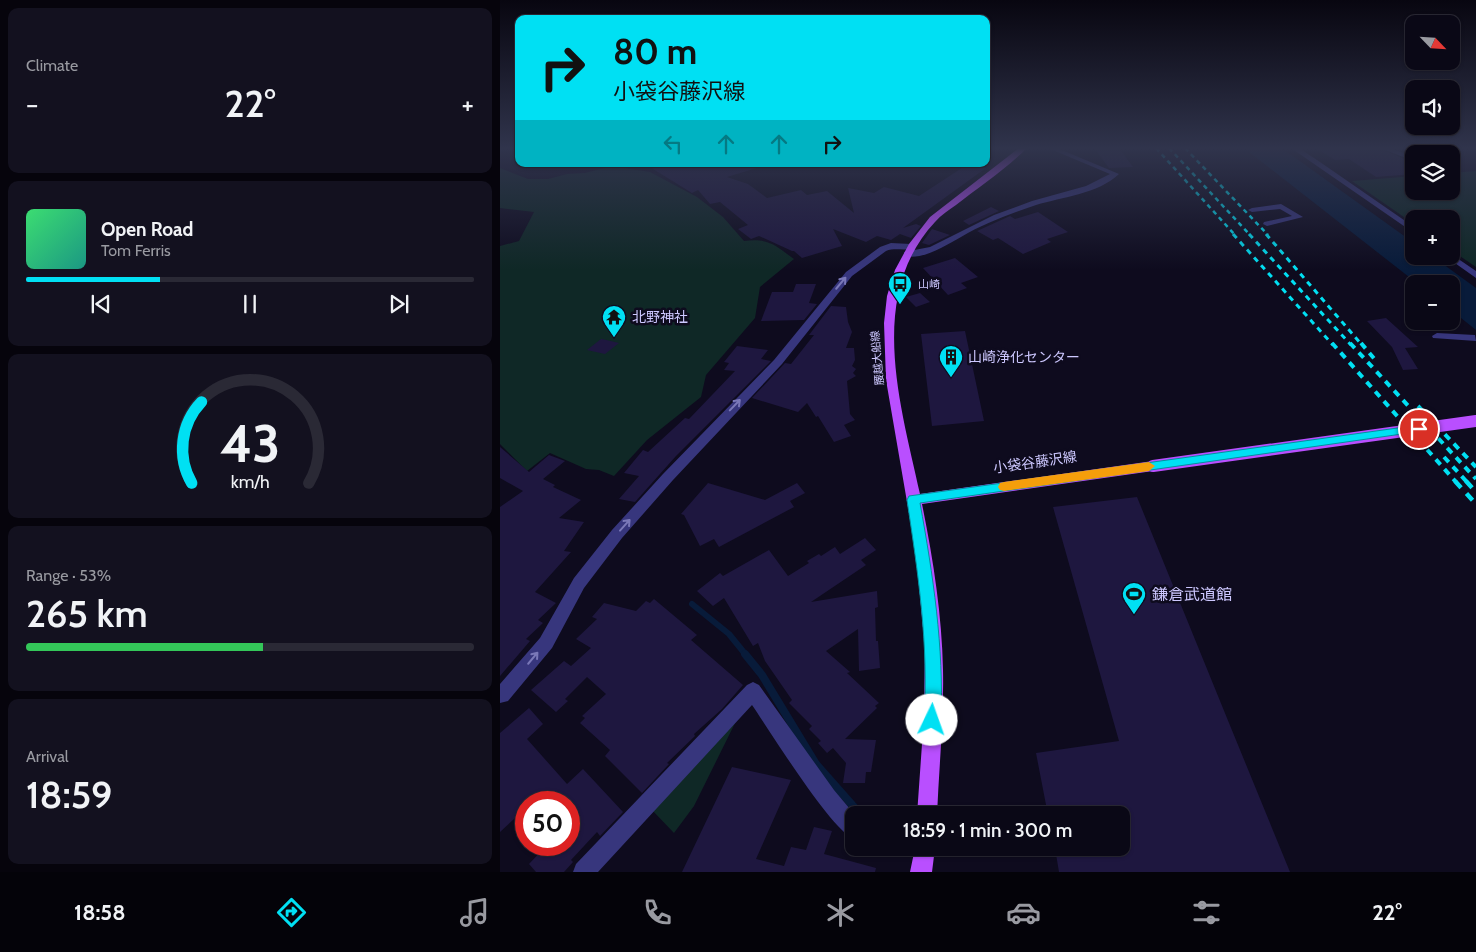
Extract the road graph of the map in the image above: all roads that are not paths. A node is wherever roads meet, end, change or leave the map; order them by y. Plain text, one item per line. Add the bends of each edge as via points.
1 (974, 189) edge
2 (1084, 189) edge
3 (1353, 189) edge
4 (1252, 210) dead end
5 (1268, 224) dead end
6 (1405, 225) edge
7 (909, 250) junction
8 (1460, 264) edge
9 (1476, 275) edge
10 (1437, 336) dead end
11 (1475, 338) edge
12 (1476, 421) edge
13 (913, 500) junction
14 (501, 696) edge
15 (927, 806) edge
16 (845, 818) edge
17 (924, 856) edge
18 (584, 872) edge
19 (921, 872) edge

1 - 7 main road, 腰越大船線 via 933,219
2 - 7 street via 974,226 919,255
3 - 6 street
4 - 5 street via 1279,205 1299,216
7 - 13 main road, 腰越大船線 via 891,294 887,343 889,373
14 -> 7 street via 546,643 579,583 617,534 778,362 848,274 891,246
8 - 9 street
10 - 11 street
12 - 13 main road, 小袋谷藤沢線, bridge
13 - 15 main road via 928,591 934,682
16 - 18 street via 753,691
17 - 19 main road

